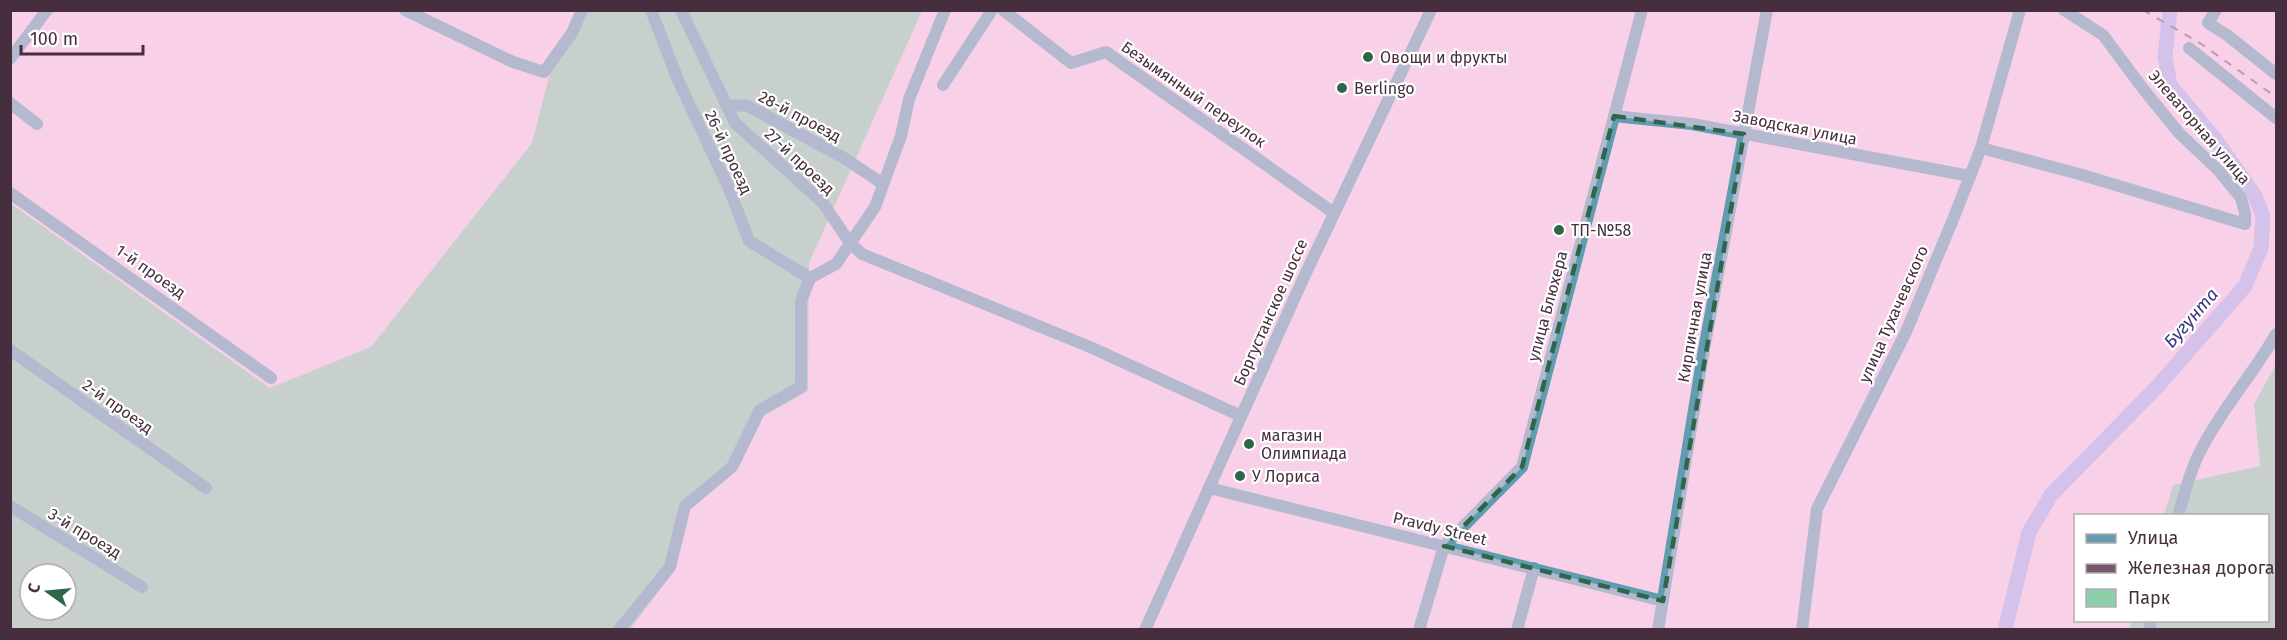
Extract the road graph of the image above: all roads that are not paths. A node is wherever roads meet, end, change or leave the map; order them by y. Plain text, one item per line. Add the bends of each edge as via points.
1 (47, 10) edge
2 (405, 10) edge
3 (582, 10) edge
4 (651, 10) edge
5 (681, 10) edge
6 (945, 10) edge
7 (992, 10) edge
8 (1003, 10) edge
9 (1431, 10) edge
10 (1642, 10) edge
11 (1767, 10) edge
12 (2019, 10) edge
13 (2064, 10) edge
14 (2216, 10) edge
15 (2189, 48) dead end
16 (10, 58) edge
17 (2277, 74) edge
18 (943, 85) dead end
19 (10, 103) edge
20 (726, 105) junction
21 (1614, 116) junction
22 (2277, 118) edge
23 (37, 124) dead end
24 (1744, 134) junction
25 (1981, 148) junction
26 (1970, 176) junction
27 (883, 184) junction
28 (10, 193) edge
29 (1334, 213) junction
30 (850, 243) junction
31 (810, 278) junction
32 (2277, 334) edge
33 (10, 350) edge
34 (271, 378) dead end
35 (1241, 416) junction
36 (206, 488) dead end
37 (1209, 488) junction
38 (10, 506) edge
39 (2179, 514) edge
40 (1444, 546) junction
41 (1534, 568) junction
42 (142, 587) dead end
43 (1663, 601) junction
44 (619, 630) edge
45 (1145, 630) edge
46 (1419, 630) edge
47 (1517, 630) edge
48 (1658, 630) edge
49 (1802, 630) edge

1 - 16 street
2 - 3 street via 513,62 544,72 572,33
4 - 31 street, 26-й проезд via 749,241
5 - 20 street
6 - 27 street via 909,99 901,136
7 - 18 street
8 - 29 street, Безымянный переулок via 1071,63 1106,52
9 - 29 street, Боргустанское шоссе
10 - 21 street, улица Блюхера
11 - 24 street, Кирпичная улица
12 - 25 street, улица Тухачевского
13 - 25 street, Элеваторная улица via 2103,34 2179,133 2219,171 2241,198 2245,224
14 - 17 street via 2208,23
15 - 22 street
19 - 23 street
20 - 27 street, 28-й проезд via 748,106 836,153
20 - 30 street, 27-й проезд via 735,123 824,203
21 - 24 street, Заводская улица
21 - 40 street, улица Блюхера via 1522,467
24 - 26 street, Заводская улица
24 - 43 street, Кирпичная улица
25 - 26 street, улица Тухачевского
26 - 49 street, улица Тухачевского via 1906,332 1816,509
27 - 30 street via 875,207
28 - 34 street, 1-й проезд
29 - 35 street, Боргустанское шоссе
30 - 31 street via 836,264
30 - 35 street via 862,254 1090,347
31 - 44 street via 801,301 801,387 760,410 732,467 685,506 670,567
32 - 39 street via 2202,446
33 - 36 street, 2-й проезд
35 - 37 street, Боргустанское шоссе
37 - 40 street, Pravdy Street
37 - 45 street, Боргустанское шоссе
38 - 42 street, 3-й проезд
40 - 41 street, Pravdy Street
40 - 46 street
41 - 43 street, Pravdy Street
41 - 47 street
43 - 48 street, Кирпичная улица

